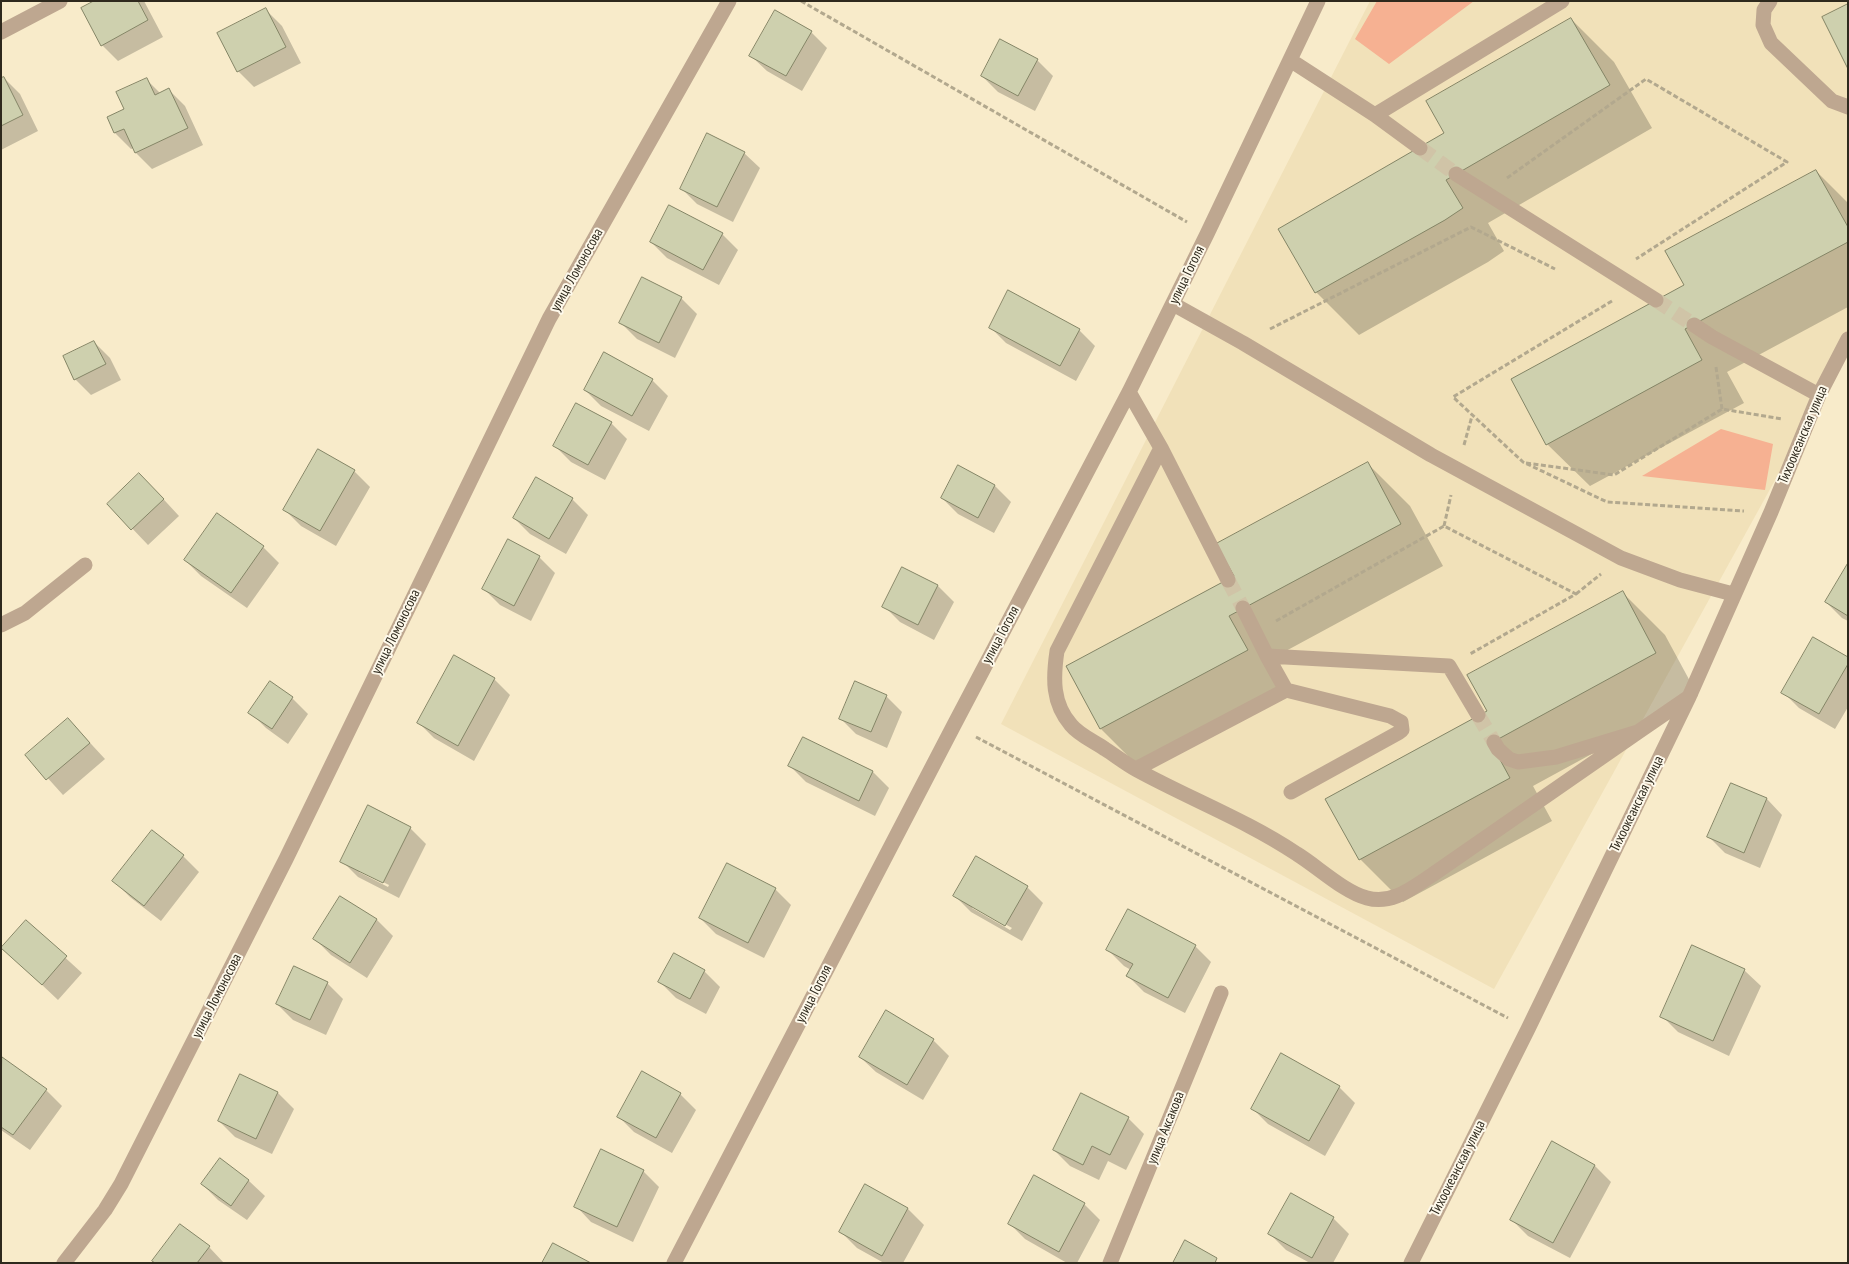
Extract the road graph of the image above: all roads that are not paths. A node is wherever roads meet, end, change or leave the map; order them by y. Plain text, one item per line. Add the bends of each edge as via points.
1 (60, 1) edge
2 (729, 1) edge
3 (1318, 1) edge
4 (1562, 1) edge
5 (1770, 1) edge
6 (1, 32) edge
7 (1290, 60) junction
8 (1848, 107) edge
9 (1375, 115) junction
10 (1420, 148) tunnel mouth
11 (1456, 174) tunnel mouth
12 (1656, 300) tunnel mouth
13 (1173, 304) junction
14 (1694, 325) tunnel mouth
15 (1848, 339) edge
16 (1129, 392) junction
17 (1819, 395) junction
18 (1161, 448) junction
19 (85, 565) dead end
20 (1228, 580) tunnel mouth
21 (1733, 594) junction
22 (1243, 608) tunnel mouth
23 (1, 625) edge
24 (1267, 656) junction
25 (1286, 690) junction
26 (1689, 696) junction
27 (1478, 716) tunnel mouth
28 (1638, 732) junction
29 (1494, 742) tunnel mouth
30 (1136, 769) junction
31 (1291, 792) dead end
32 (1221, 994) dead end
33 (64, 1263) edge
34 (674, 1263) edge
35 (1110, 1263) edge
36 (1411, 1263) edge

1 - 6 street
2 - 33 street, улица Ломоносова via 549,319 286,859 121,1184
3 - 7 street, улица Гоголя
4 - 9 street
5 - 8 street via 1764,10 1763,25 1771,42 1832,101
7 - 9 street
7 - 13 street, улица Гоголя
9 - 10 street
11 - 12 street
13 - 16 street, улица Гоголя
13 - 21 street via 1431,455 1621,558 1680,580
14 - 17 street
15 - 17 street, Тихоокеанская улица
16 - 18 street
16 - 34 street, улица Гоголя
17 - 21 street, Тихоокеанская улица
18 - 20 street
18 - 30 street via 1057,651 1054,669 1057,705 1072,727
19 - 23 street via 25,613
21 - 26 street, Тихоокеанская улица
22 - 24 street
24 - 25 street
24 - 27 street via 1449,666
25 - 30 street
25 - 31 street via 1390,716 1403,725 1398,734
26 - 28 street
26 - 36 street, Тихоокеанская улица
28 - 29 street via 1556,757 1525,762 1509,759
28 - 30 street via 1432,875 1405,893 1387,900 1368,899 1350,892 1320,869 1242,821
32 - 35 street, улица Аксакова

